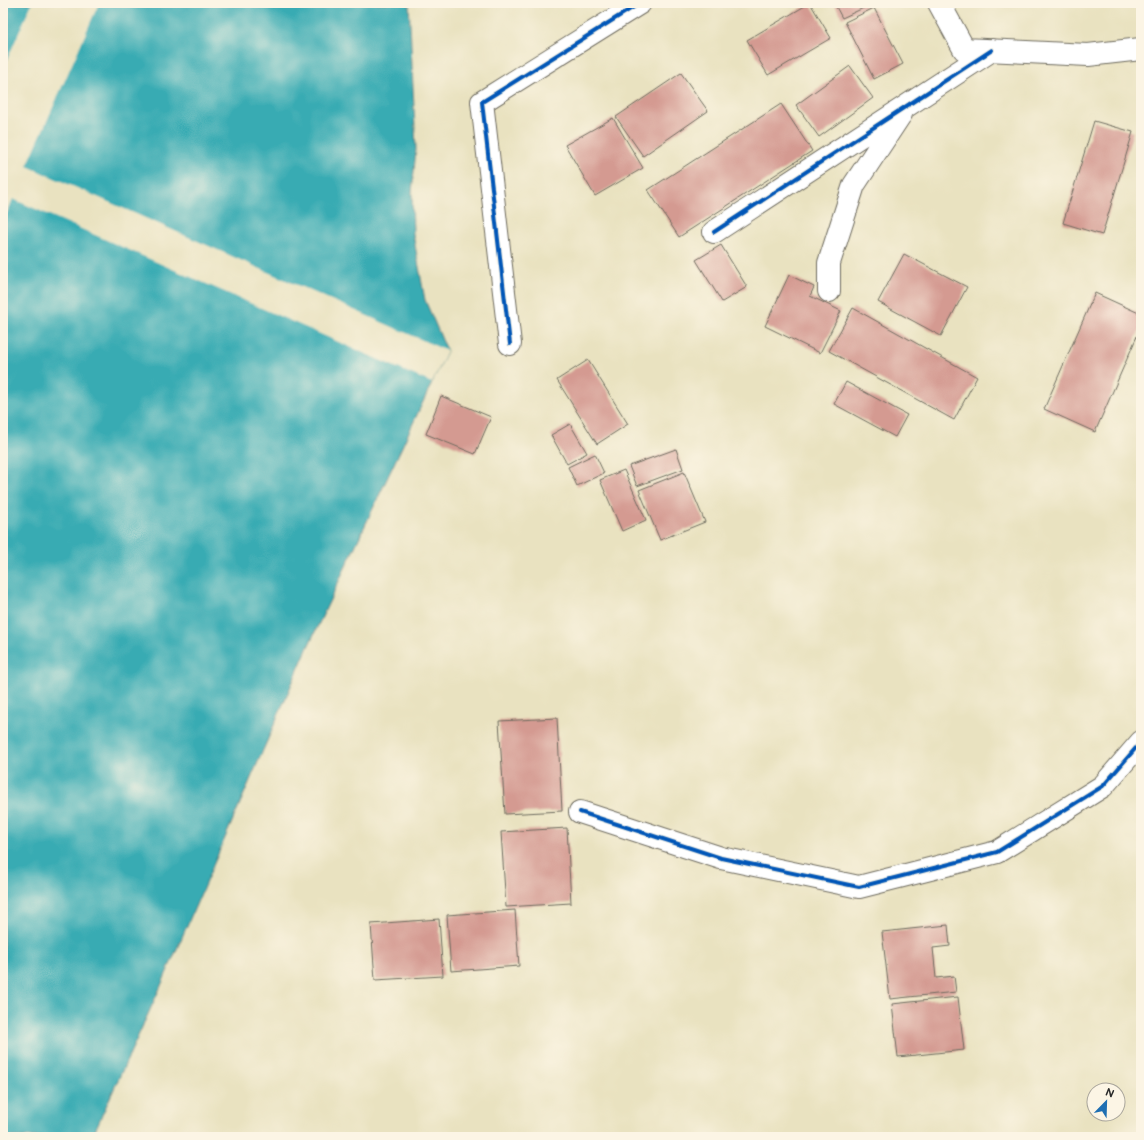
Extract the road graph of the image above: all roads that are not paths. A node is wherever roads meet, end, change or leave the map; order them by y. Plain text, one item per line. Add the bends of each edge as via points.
1 (640, 3) edge
2 (939, 3) edge
3 (1141, 49) edge
4 (992, 50) junction
5 (906, 107) junction
6 (714, 232) dead end
7 (829, 291) dead end
8 (510, 344) dead end
9 (1141, 742) edge
10 (580, 812) dead end

1 - 8 street via 482,102
2 - 4 street via 964,49
3 - 4 street via 1088,55
4 - 5 street
5 - 6 street
5 - 7 street via 854,185 830,263
9 - 10 street via 1103,786 997,852 859,888 721,858

